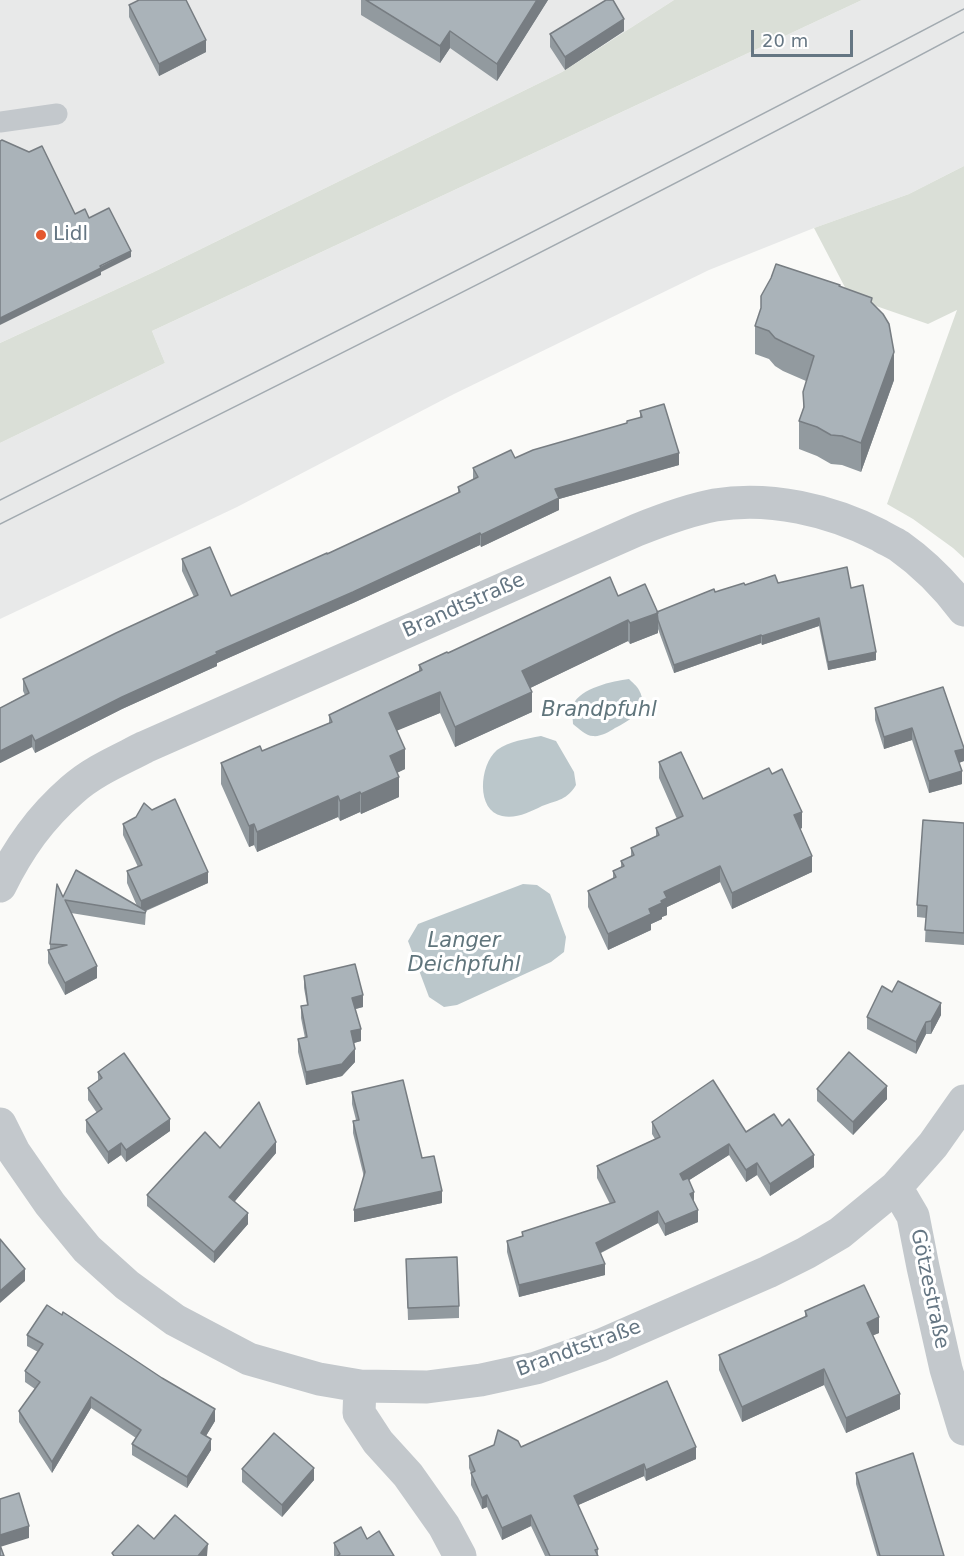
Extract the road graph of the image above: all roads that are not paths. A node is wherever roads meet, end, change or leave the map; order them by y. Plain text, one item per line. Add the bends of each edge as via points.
1 (57, 114) dead end
2 (0, 122) edge
3 (964, 609) edge
4 (0, 886) edge
5 (964, 1101) edge
6 (0, 1127) edge
7 (896, 1188) junction
8 (360, 1386) junction
9 (964, 1429) edge
10 (460, 1556) edge

1 - 2 lane
3 - 4 street, Brandtstraße via 898,545 831,516 752,502 715,505 675,516 107,766 74,788 42,819
5 - 7 street, Brandtstraße
6 - 8 street, Brandtstraße via 50,1204 87,1249 128,1286 175,1320 249,1359
7 - 8 street, Brandtstraße via 840,1233 806,1253 601,1345 536,1368 481,1380 427,1388
7 - 9 street, Götzestraße via 914,1216 944,1357
8 - 10 street via 359,1413 378,1442 408,1475

